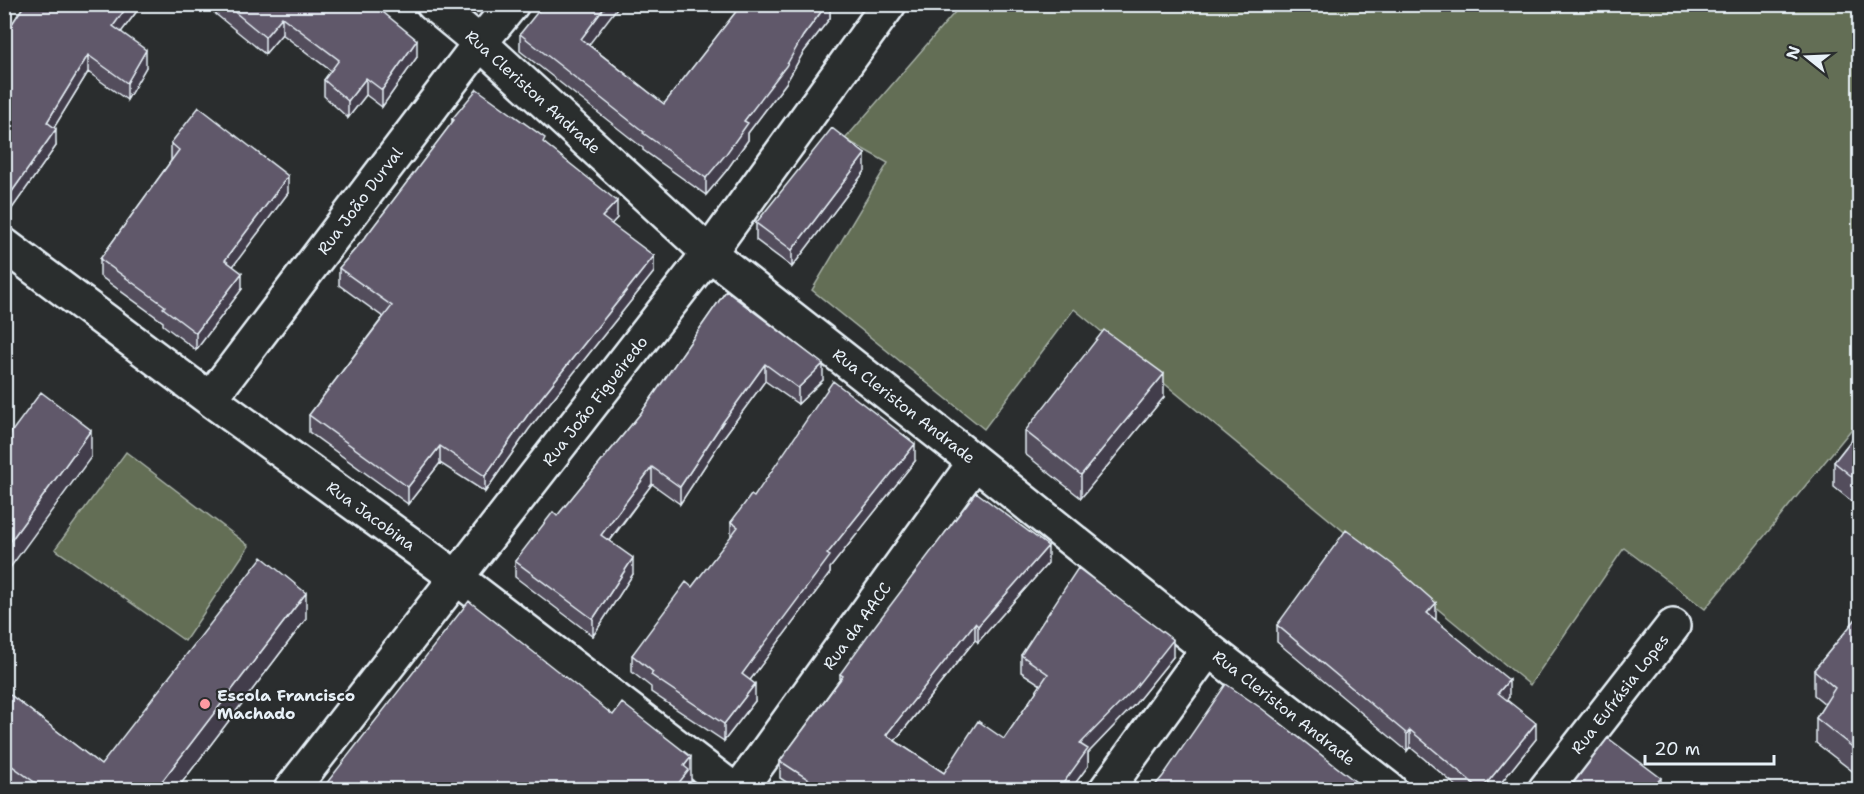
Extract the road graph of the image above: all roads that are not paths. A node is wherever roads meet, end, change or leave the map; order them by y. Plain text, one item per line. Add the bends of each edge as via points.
1 (433, 4) edge
2 (512, 4) edge
3 (889, 4) edge
4 (480, 43) junction
5 (4, 245) edge
6 (709, 253) junction
7 (210, 399) junction
8 (975, 462) junction
9 (457, 578) junction
10 (1673, 626) dead end
11 (1208, 649) junction
12 (291, 789) edge
13 (734, 789) edge
14 (739, 789) edge
15 (1106, 789) edge
16 (1390, 789) edge
17 (1545, 789) edge

1 - 4 street, Rua Cleriston Andrade
2 - 4 street, Rua João Durval
3 - 6 street, Rua João Figueiredo
4 - 6 street, Rua Cleriston Andrade
4 - 7 street, Rua João Durval
5 - 7 street, Rua Jacobina
6 - 8 street, Rua Cleriston Andrade
6 - 9 street, Rua João Figueiredo
7 - 9 street, Rua Jacobina
8 - 11 street, Rua Cleriston Andrade
8 - 14 street, Rua da AACC
9 - 12 street, Rua João Figueiredo
9 - 13 street, Rua Jacobina
10 - 17 street, Rua Eufrásia Lopes
11 - 15 street
11 - 16 street, Rua Cleriston Andrade

